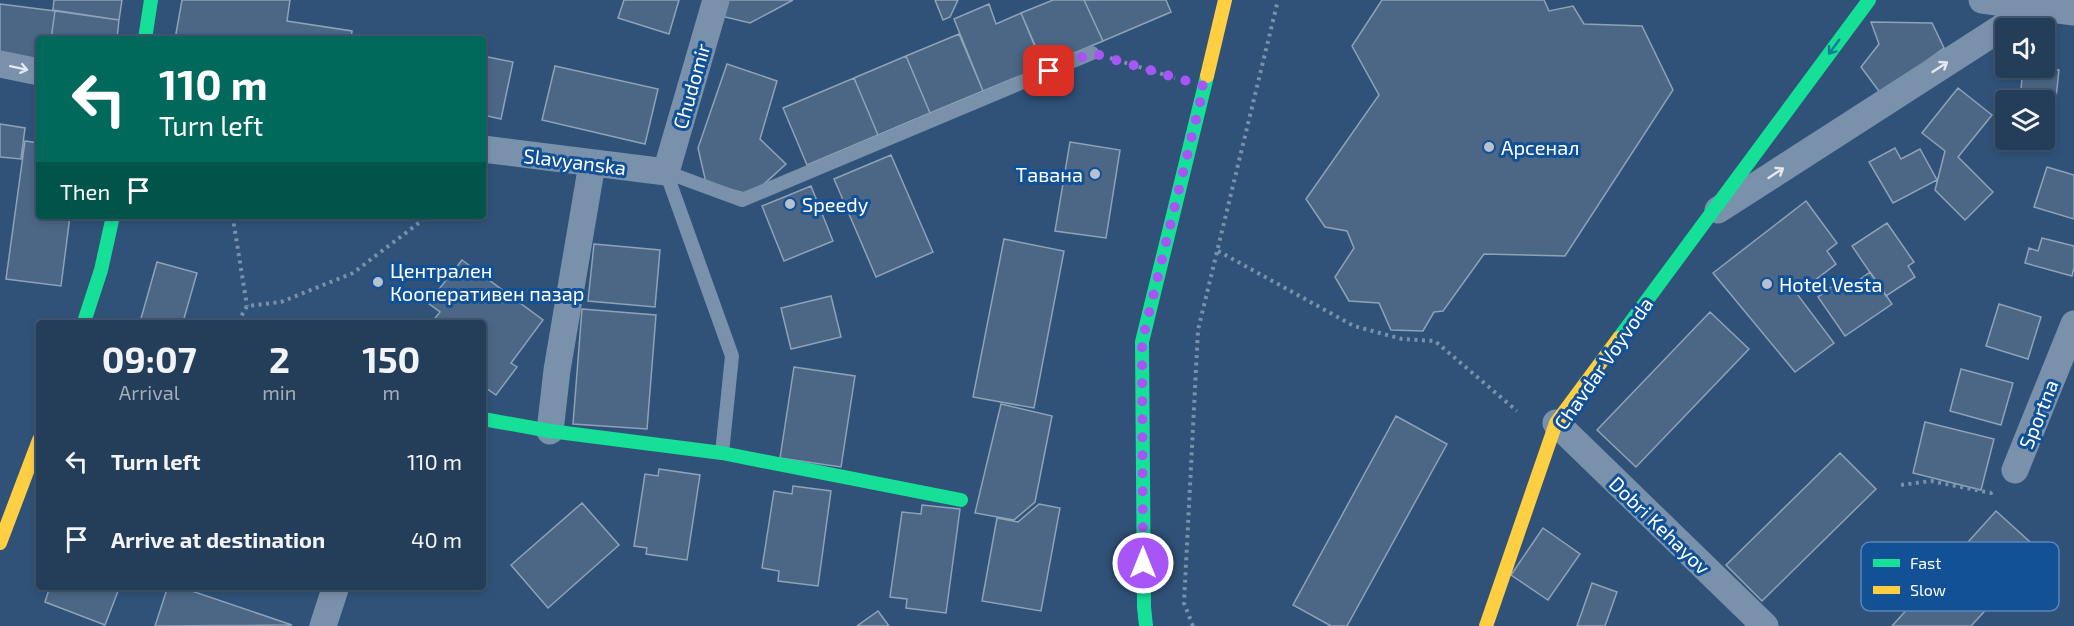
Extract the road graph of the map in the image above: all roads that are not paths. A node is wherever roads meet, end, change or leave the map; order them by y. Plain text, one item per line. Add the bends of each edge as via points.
1 (151, 0) edge
2 (716, 0) edge
3 (1225, 0) edge
4 (1869, 0) edge
5 (1982, 0) edge
6 (2035, 6) junction
7 (2074, 12) edge
8 (145, 36) edge
9 (1092, 53) road end
10 (0, 64) edge
11 (36, 71) edge
12 (486, 149) edge
13 (592, 164) junction
14 (666, 172) junction
15 (1710, 216) junction
16 (113, 219) edge
17 (85, 320) edge
18 (2074, 324) edge
19 (486, 419) edge
20 (1556, 423) junction
21 (550, 431) junction
22 (36, 448) edge
23 (722, 453) junction
24 (2016, 470) road end
25 (961, 500) dead end
26 (0, 543) edge
27 (335, 590) edge
28 (322, 626) edge
29 (1146, 626) edge
30 (1486, 626) edge
31 (1765, 626) edge

1 - 8 street
2 - 14 street, Chudomir
3 - 29 street via 1142,342
4 -> 15 street, Chavdar Voyvoda
5 - 6 street
6 - 7 street
15 -> 6 street, Chavdar Voyvoda
9 - 14 lane via 742,200
10 -> 11 street
12 - 13 street, Slavyanska
13 - 14 street, Slavyanska
13 - 21 street
14 - 23 lane via 732,356
15 - 20 street, Chavdar Voyvoda
16 - 17 street
18 - 24 street, Sportna
19 - 21 street
20 - 30 street, Chavdar Voyvoda
20 - 31 street, Dobri Kehayov
21 - 23 street
22 - 26 street
23 - 25 street
27 - 28 street

